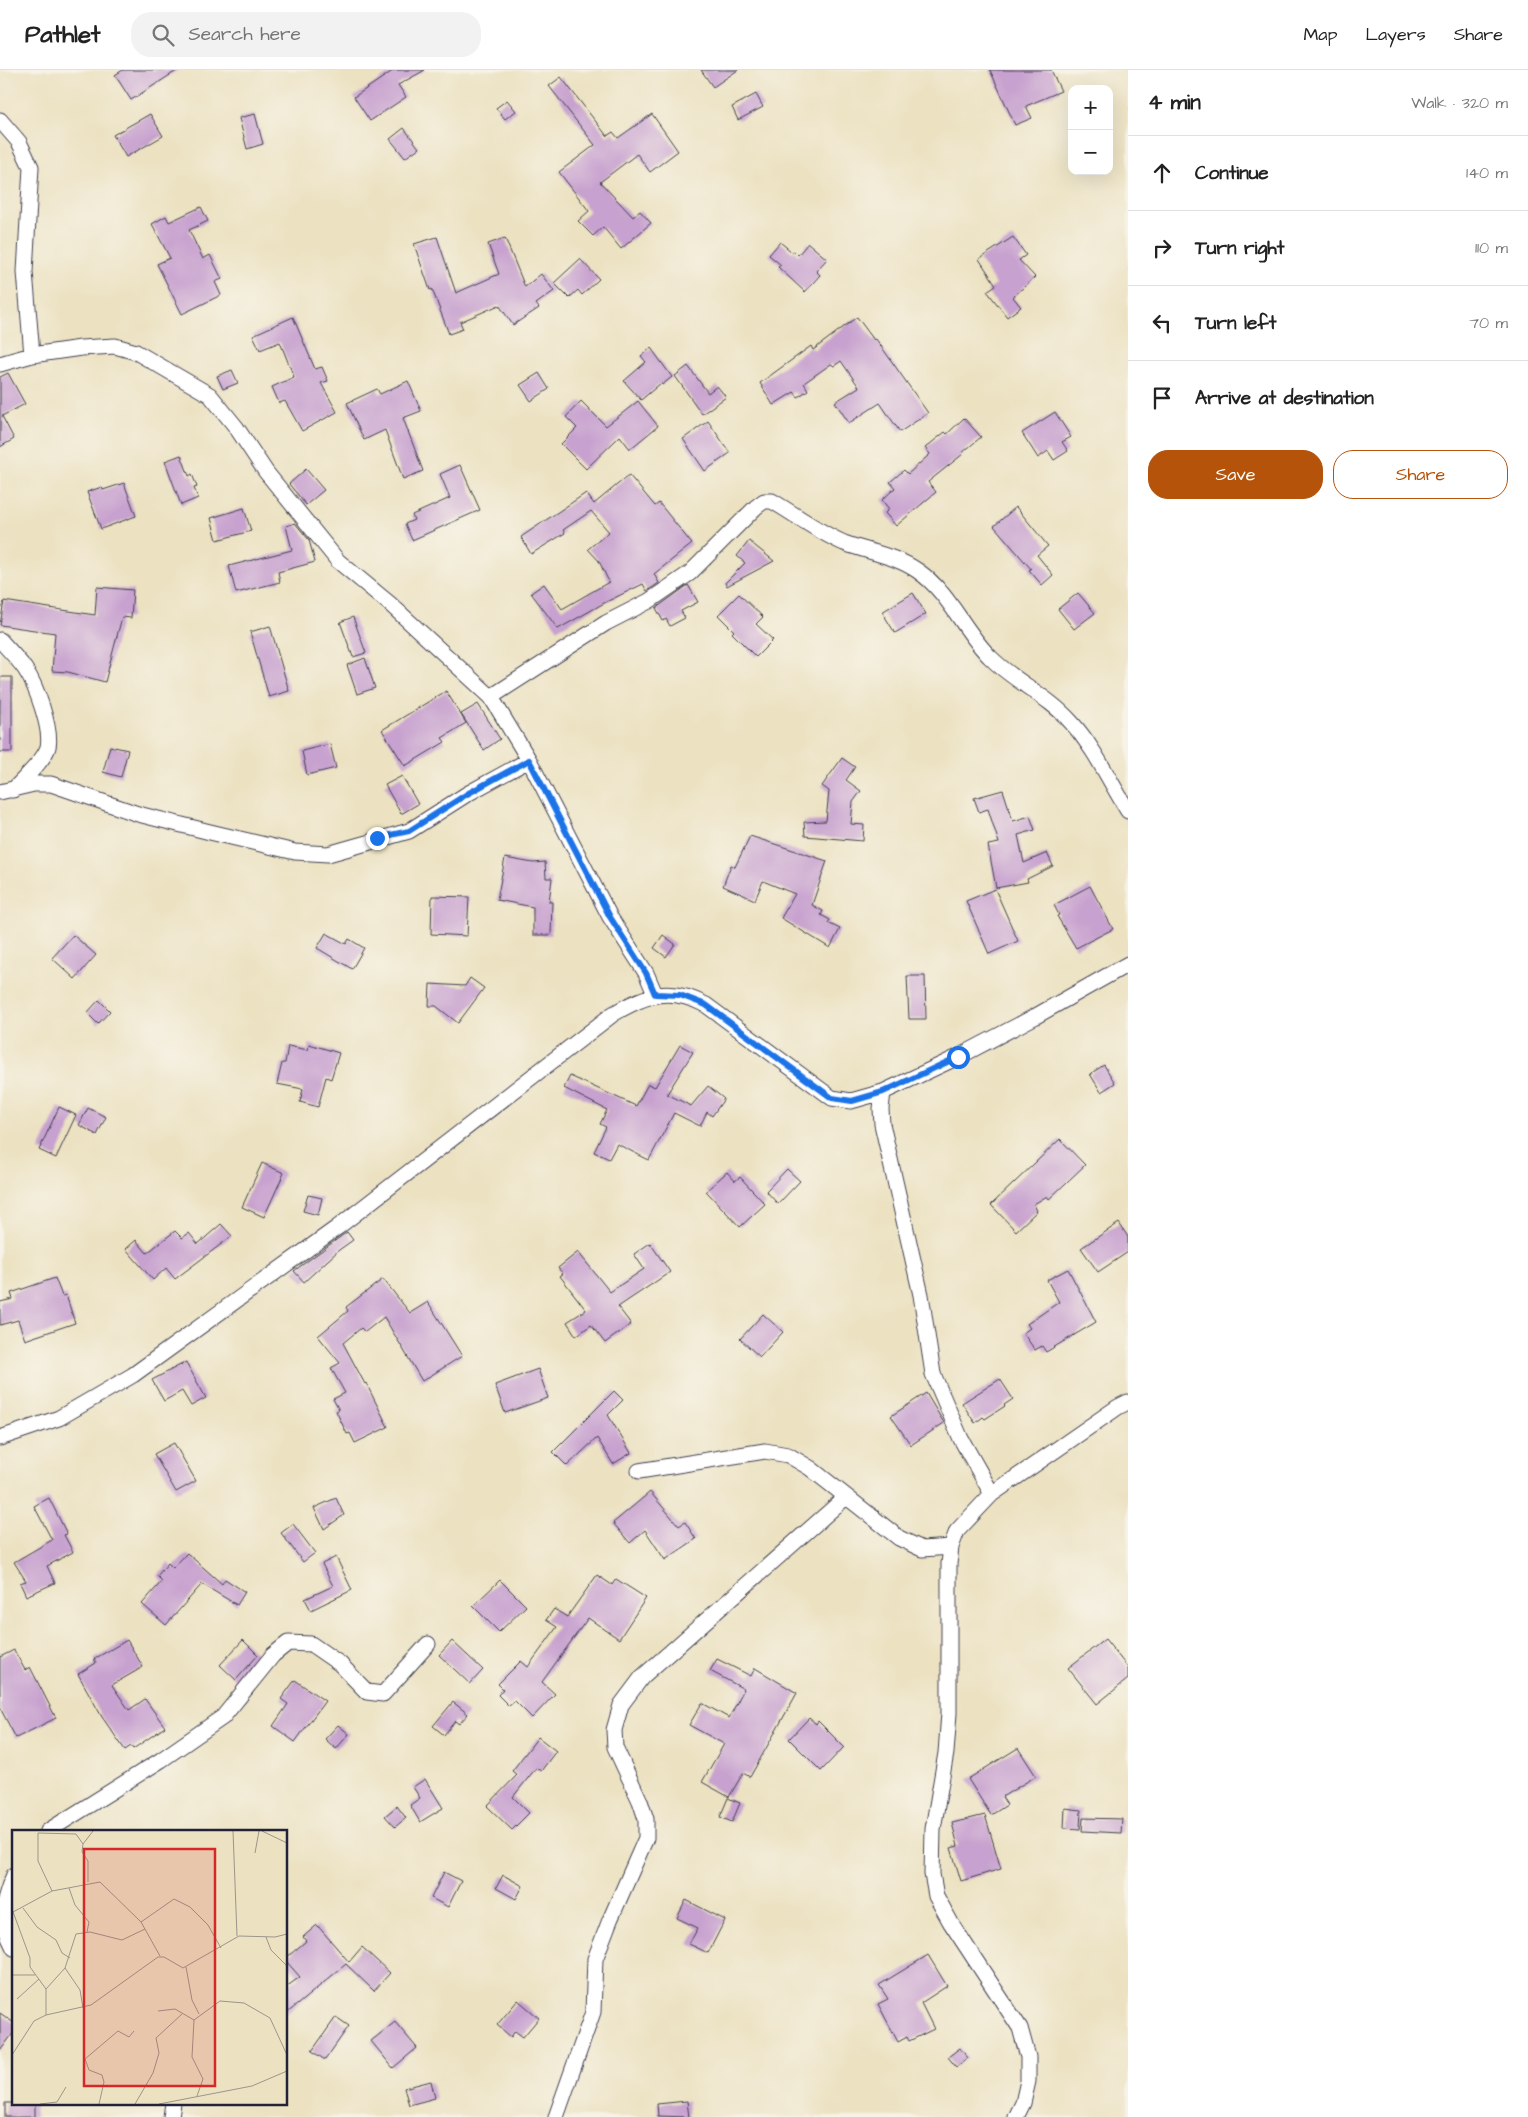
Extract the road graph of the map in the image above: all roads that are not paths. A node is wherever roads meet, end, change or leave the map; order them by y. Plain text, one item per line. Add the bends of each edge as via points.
1 (0, 120) edge
2 (32, 355) junction
3 (0, 364) edge
4 (0, 640) edge
5 (491, 697) junction
6 (529, 760) junction
7 (6, 791) edge
8 (1128, 811) edge
9 (1128, 964) edge
10 (655, 994) junction
11 (883, 1092) junction
12 (1128, 1402) edge
13 (0, 1438) edge
14 (639, 1471) dead end
15 (992, 1494) junction
16 (846, 1497) junction
17 (951, 1547) junction
18 (428, 1644) dead end
19 (50, 1830) edge
20 (12, 1879) edge
21 (12, 1944) edge
22 (173, 2104) edge
23 (172, 2117) edge
24 (556, 2117) edge
25 (1016, 2117) edge

1 - 2 street via 19,142 31,167 24,272
2 - 3 street
2 - 5 street via 115,346 136,352 210,395 266,472 338,561
4 - 7 street via 26,670 38,695 48,730 48,748 36,766
5 - 6 street
5 - 8 street via 606,623 649,601 690,572 756,507 764,501 772,501 816,530 916,569 934,582 991,658 1044,697 1071,722
6 - 7 street via 409,831 328,854 295,852 192,828 138,814 51,784 34,784
6 - 10 street via 610,917 646,973
9 - 11 street via 967,1052
10 - 11 street via 680,995 706,1005 832,1098 852,1101
10 - 13 street via 612,1014 338,1227 133,1375 59,1418
11 - 15 street via 884,1133 921,1295 933,1374 961,1439
12 - 15 street
14 - 16 street via 765,1451 788,1455
15 - 17 street via 957,1532
16 - 17 street via 899,1538 922,1549
16 - 24 street via 642,1677 621,1705 614,1730 615,1747 640,1801 646,1820 646,1838 595,1959 593,2012
17 - 25 street via 949,1713 933,1829 932,1874 936,1896 951,1923 1020,2028 1028,2057 1028,2081
18 - 19 street via 382,1694 367,1692 340,1664 311,1644 288,1643 273,1655 223,1717
20 - 21 street via 3,1916 5,1932
22 - 23 street

